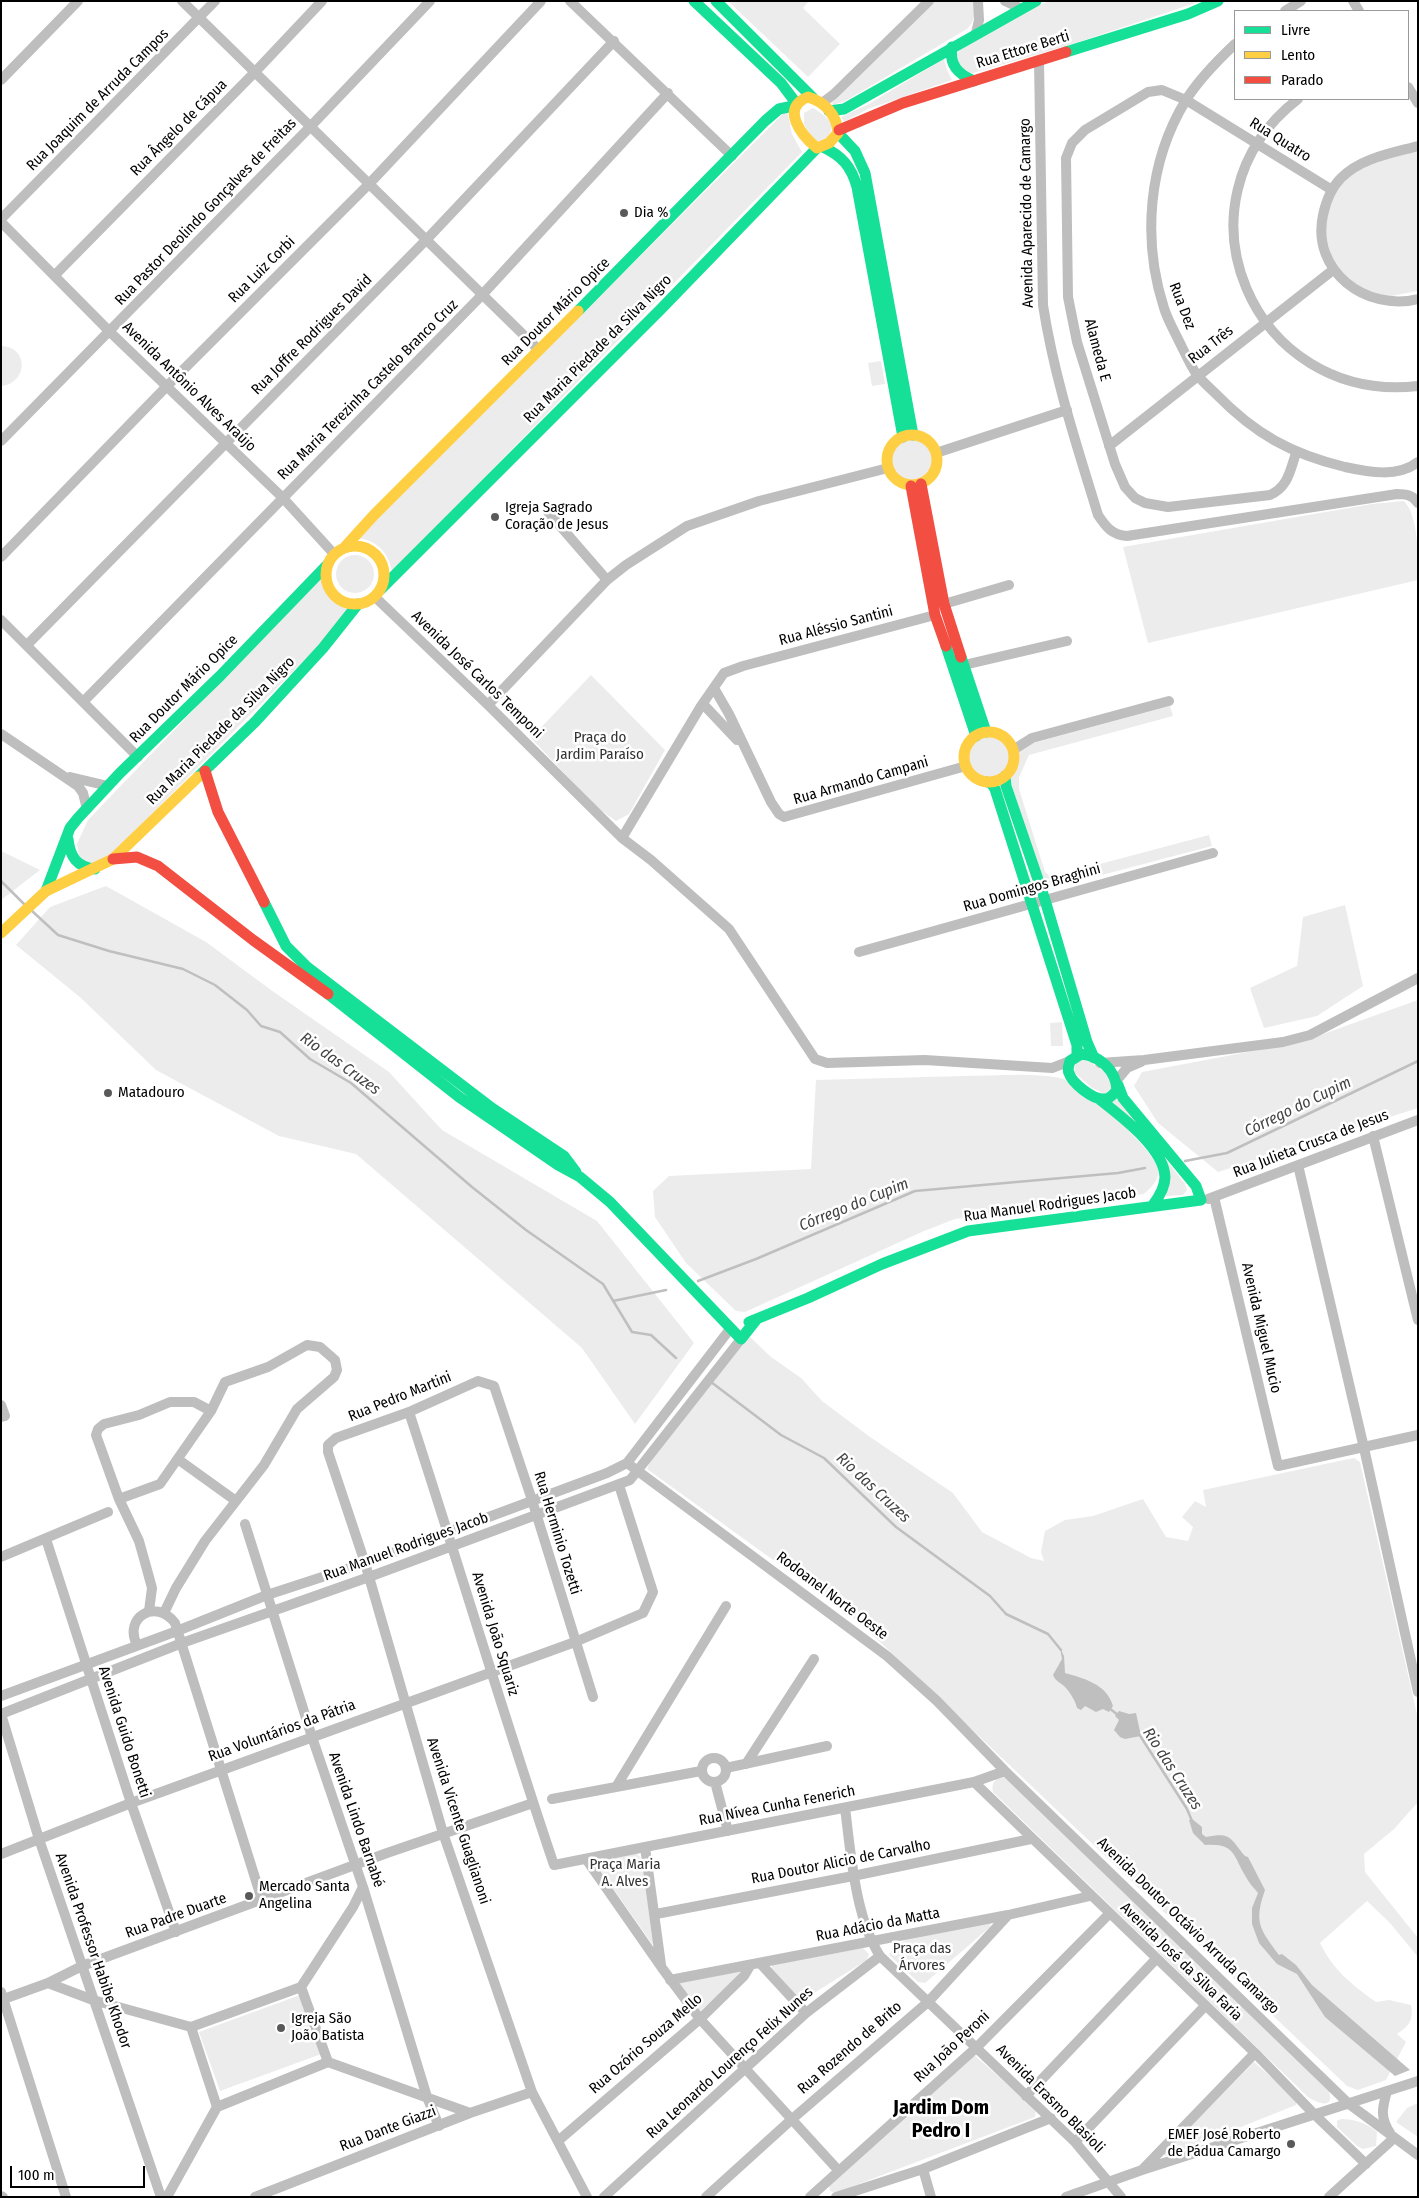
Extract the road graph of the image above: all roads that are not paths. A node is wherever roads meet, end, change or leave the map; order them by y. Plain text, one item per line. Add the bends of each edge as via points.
1 (78, 1) edge
2 (182, 1) edge
3 (215, 1) edge
4 (322, 1) edge
5 (430, 1) edge
6 (541, 1) edge
7 (570, 1) edge
8 (694, 1) edge
9 (716, 1) edge
10 (929, 1) edge
11 (978, 1) edge
12 (1005, 1) edge
13 (1036, 1) edge
14 (1218, 1) edge
15 (1301, 1) edge
16 (1020, 8) junction
17 (1287, 10) edge
18 (199, 18) junction
19 (976, 33) junction
20 (614, 41) junction
21 (1234, 45) edge
22 (952, 46) junction
23 (1039, 61) junction
24 (255, 72) junction
25 (1, 80) edge
26 (974, 81) junction
27 (1409, 89) edge
28 (668, 93) junction
29 (1186, 100) junction
30 (1297, 100) edge
31 (1418, 103) edge
32 (794, 104) junction
33 (821, 104) junction
34 (310, 127) junction
35 (838, 132) junction
36 (1257, 143) junction
37 (1418, 146) edge
38 (820, 147) junction
39 (732, 156) junction
40 (370, 184) junction
41 (1332, 190) junction
42 (1, 220) edge
43 (427, 239) junction
44 (1333, 270) junction
45 (55, 275) junction
46 (482, 295) junction
47 (1418, 299) edge
48 (1265, 323) junction
49 (110, 332) junction
50 (539, 350) junction
51 (1197, 375) junction
52 (168, 386) junction
53 (1418, 386) edge
54 (1067, 410) junction
55 (908, 436) junction
56 (1, 442) edge
57 (227, 442) junction
58 (1109, 446) junction
59 (936, 452) junction
60 (1296, 453) junction
61 (1418, 462) edge
62 (888, 468) junction
63 (916, 485) junction
64 (283, 498) junction
65 (1418, 503) edge
66 (548, 512) dead end
67 (339, 551) junction
68 (1, 557) edge
69 (328, 564) junction
70 (607, 580) junction
71 (1009, 585) dead end
72 (378, 593) junction
73 (358, 604) junction
74 (944, 604) junction
75 (936, 615) junction
76 (1, 620) edge
77 (1067, 641) dead end
78 (27, 645) junction
79 (964, 665) junction
80 (714, 688) junction
81 (1169, 701) dead end
82 (83, 702) junction
83 (703, 704) junction
84 (488, 705) junction
85 (1, 734) edge
86 (981, 734) junction
87 (744, 748) junction
88 (1013, 750) junction
89 (138, 757) junction
90 (966, 766) junction
91 (205, 771) junction
92 (66, 776) junction
93 (1005, 776) junction
94 (987, 782) junction
95 (108, 786) junction
96 (87, 808) junction
97 (68, 838) junction
98 (622, 838) junction
99 (1213, 853) dead end
100 (114, 860) junction
101 (95, 869) junction
102 (41, 895) junction
103 (1045, 900) junction
104 (1032, 903) junction
105 (5, 930) edge
106 (859, 952) dead end
107 (1418, 978) edge
108 (1074, 1058) junction
109 (1097, 1060) junction
110 (1144, 1060) junction
111 (1052, 1068) junction
112 (1073, 1080) junction
113 (1118, 1083) junction
114 (1098, 1098) junction
115 (1418, 1120) edge
116 (1373, 1136) junction
117 (1298, 1165) junction
118 (580, 1177) junction
119 (1214, 1197) junction
120 (1201, 1200) junction
121 (1153, 1205) junction
122 (756, 1320) junction
123 (1418, 1320) edge
124 (730, 1329) junction
125 (741, 1339) junction
126 (486, 1382) joint
127 (1, 1405) edge
128 (211, 1411) junction
129 (409, 1412) junction
130 (3, 1416) edge
131 (1418, 1435) edge
132 (328, 1444) joint
133 (1364, 1448) junction
134 (179, 1460) junction
135 (626, 1463) junction
136 (637, 1471) junction
137 (619, 1485) junction
138 (119, 1499) junction
139 (532, 1500) junction
140 (236, 1501) junction
141 (108, 1512) dead end
142 (536, 1516) junction
143 (245, 1524) dead end
144 (448, 1532) junction
145 (46, 1539) junction
146 (453, 1547) junction
147 (1, 1557) edge
148 (365, 1563) junction
149 (369, 1577) junction
150 (267, 1596) junction
151 (726, 1606) dead end
152 (272, 1610) junction
153 (149, 1611) junction
154 (164, 1613) junction
155 (177, 1632) junction
156 (575, 1642) junction
157 (182, 1643) junction
158 (137, 1645) junction
159 (814, 1659) dead end
160 (86, 1664) junction
161 (490, 1671) junction
162 (90, 1677) junction
163 (1418, 1692) edge
164 (1, 1696) edge
165 (593, 1697) dead end
166 (404, 1702) junction
167 (1, 1714) edge
168 (312, 1737) junction
169 (827, 1746) dead end
170 (746, 1764) junction
171 (726, 1768) junction
172 (220, 1770) junction
173 (701, 1771) junction
174 (1005, 1771) junction
175 (715, 1782) junction
176 (974, 1782) junction
177 (616, 1787) junction
178 (552, 1799) dead end
179 (131, 1803) junction
180 (533, 1803) junction
181 (845, 1808) junction
182 (728, 1831) junction
183 (443, 1833) junction
184 (39, 1839) junction
185 (1031, 1839) junction
186 (645, 1847) junction
187 (1, 1854) edge
188 (586, 1859) junction
189 (356, 1865) junction
190 (554, 1865) joint
191 (853, 1876) junction
192 (363, 1886) junction
193 (1090, 1896) junction
194 (262, 1900) junction
195 (656, 1914) junction
196 (1109, 1914) junction
197 (1008, 1915) junction
198 (176, 1932) junction
199 (870, 1941) junction
200 (880, 1956) junction
201 (1156, 1959) junction
202 (760, 1963) junction
203 (82, 1966) junction
204 (750, 1966) junction
205 (662, 1968) junction
206 (670, 1980) junction
207 (48, 1983) junction
208 (301, 1987) junction
209 (2, 1997) edge
210 (93, 2000) junction
211 (928, 2002) junction
212 (1205, 2006) junction
213 (806, 2013) junction
214 (700, 2019) junction
215 (191, 2028) junction
216 (977, 2046) junction
217 (1255, 2053) junction
218 (328, 2062) junction
219 (746, 2068) junction
220 (1418, 2081) edge
221 (1390, 2090) junction
222 (532, 2092) junction
223 (1026, 2096) junction
224 (427, 2097) junction
225 (1349, 2104) junction
226 (217, 2107) junction
227 (470, 2113) junction
228 (1315, 2115) junction
229 (1051, 2118) junction
230 (791, 2120) junction
231 (439, 2126) junction
232 (1393, 2139) junction
233 (558, 2141) junction
234 (1075, 2142) junction
235 (1418, 2156) edge
236 (1366, 2164) junction
237 (923, 2169) junction
238 (838, 2170) junction
239 (1142, 2170) junction
240 (1108, 2183) junction
241 (66, 2197) edge
242 (161, 2197) edge
243 (167, 2197) edge
244 (256, 2197) edge
245 (587, 2197) edge
246 (604, 2197) edge
247 (706, 2197) edge
248 (810, 2197) edge
249 (836, 2197) edge
250 (931, 2197) edge
251 (1066, 2197) edge
252 (1121, 2197) edge
253 (1330, 2197) edge

1 - 25 street
2 - 18 street
3 - 18 street, Rua Joaquim de Arruda Campos
4 - 24 street, Rua Ângelo de Cápua
5 - 34 street, Rua Pastor Deolindo Gonçalves de Freitas
6 - 40 street, Rua Luiz Corbi
7 - 20 street
8 - 32 street via 781,82
9 - 33 street
10 - 33 street
11 - 19 street
12 - 16 street
13 - 16 street, Rua Ettore Berti
14 - 23 street, Rua Ettore Berti via 1188,14
15 - 17 street
16 - 19 street, Rua Ettore Berti
18 - 24 street
18 - 42 street, Rua Joaquim de Arruda Campos
19 - 22 street, Rua Ettore Berti
20 - 28 street
20 - 43 street, Rua Joffre Rodrigues David
21 - 29 street, Rua Dez via 1207,72
22 - 26 street via 952,66 961,76
22 - 33 street, Rua Ettore Berti via 844,109
23 - 26 street, Rua Ettore Berti
23 - 54 street, Avenida Aparecido de Camargo via 1043,305
24 - 34 street
24 - 45 street, Rua Ângelo de Cápua
26 - 35 street, Rua Ettore Berti via 881,111
27 - 31 street
28 - 39 street
28 - 46 street, Rua Maria Terezinha Castelo Branco Cruz
29 - 36 street, Rua Quatro
29 - 51 street, Rua Dez via 1157,169 1151,216 1152,247 1164,310
29 - 58 street, Alameda E via 1162,90 1148,92 1085,130 1072,143 1066,158 1068,297 1077,342
30 - 36 street via 1271,124
32 - 33 street via 803,98
32 - 38 street via 794,114 801,131 807,140
32 - 39 street, Rua Doutor Mário Opice via 779,109
33 - 35 street via 837,123
34 - 40 street
34 - 49 street, Rua Pastor Deolindo Gonçalves de Freitas
35 - 38 street via 830,143
35 - 55 street via 855,148 865,173
36 - 41 street, Rua Quatro
36 - 48 street via 1239,187 1234,210 1234,234 1242,281
37 - 41 street via 1363,163 1341,178
38 - 55 street via 840,155 853,170
38 - 72 street, Rua Maria Piedade da Silva Nigro
39 - 50 street, Rua Doutor Mário Opice
40 - 43 street
40 - 52 street, Rua Luiz Corbi
41 - 44 street via 1326,203 1321,236
42 - 45 street, Avenida Antônio Alves Araújo
43 - 46 street
43 - 57 street, Rua Joffre Rodrigues David
44 - 47 street via 1352,288 1379,300 1405,302
44 - 48 street, Rua Três
45 - 49 street, Avenida Antônio Alves Araújo
46 - 50 street
46 - 64 street, Rua Maria Terezinha Castelo Branco Cruz
48 - 51 street, Rua Três
48 - 53 street via 1301,359 1348,382 1373,387
49 - 52 street, Avenida Antônio Alves Araújo
49 - 56 street, Rua Pastor Deolindo Gonçalves de Freitas
50 - 67 street, Rua Doutor Mário Opice
51 - 58 street, Rua Três
51 - 60 street, Rua Dez via 1246,422
52 - 57 street, Avenida Antônio Alves Araújo
52 - 68 street, Rua Luiz Corbi
54 - 59 street
54 - 65 street, Avenida Aparecido de Camargo via 1098,515 1111,532 1127,536 1397,494 1412,496
55 - 59 street via 923,438
55 - 62 street via 895,442 890,449
57 - 64 street, Avenida Antônio Alves Araújo
57 - 78 street, Rua Joffre Rodrigues David
58 - 60 street, Alameda E via 1125,487 1135,498 1168,507 1278,492 1286,483
59 - 63 street via 935,471 929,479
60 - 61 street, Rua Dez via 1358,470 1391,472
62 - 63 street via 901,483
62 - 70 street via 759,501 687,526
63 - 74 street
63 - 75 street
64 - 67 street, Avenida Antônio Alves Araújo
64 - 82 street, Rua Maria Terezinha Castelo Branco Cruz
66 - 70 street
67 - 69 street
67 - 72 street via 355,546 376,554 384,576
69 - 73 street via 325,574 327,587 334,597 345,604
69 - 89 street, Rua Doutor Mário Opice
70 - 84 street
71 - 74 street
72 - 73 street via 367,603
72 - 84 street, Avenida José Carlos Temponi
73 - 91 street, Rua Maria Piedade da Silva Nigro via 323,648
74 - 79 street
75 - 80 street, Rua Aléssio Santini via 743,666 724,673
75 - 86 street
76 - 78 street
77 - 79 street
78 - 82 street
79 - 86 street
80 - 83 street, Rua Aléssio Santini
80 - 87 street, Rua Armando Campani
81 - 88 street via 1032,738
82 - 89 street
83 - 87 street, Rua Armando Campani
83 - 98 street, Rua Aléssio Santini
84 - 98 street, Avenida José Carlos Temponi
85 - 92 street
86 - 88 street via 995,732 1003,736
86 - 90 street via 966,748
87 - 90 street, Rua Armando Campani via 771,802 784,817
88 - 93 street via 1014,760
89 - 95 street, Rua Doutor Mário Opice
90 - 94 street via 969,773
91 - 100 street, Rua Maria Piedade da Silva Nigro
91 - 118 street via 218,812 286,946 306,966 428,1060 564,1156
92 - 95 street
92 - 96 street via 83,793
93 - 94 street
93 - 103 street
94 - 104 street via 995,789
95 - 96 street, Rua Doutor Mário Opice
96 - 97 street, Rua Doutor Mário Opice via 70,828
97 - 101 street via 70,856 75,863
97 - 102 street, Rua Doutor Mário Opice
98 - 111 street, Avenida José Carlos Temponi via 728,929 816,1059 827,1063 925,1060
99 - 103 street, Rua Domingos Braghini
100 - 101 street, Rua Maria Piedade da Silva Nigro
100 - 118 street via 137,857 158,866 252,940 305,976 458,1097
101 - 102 street, Rua Maria Piedade da Silva Nigro
102 - 105 street
103 - 104 street, Rua Domingos Braghini
103 - 109 street via 1087,1042
104 - 106 street, Rua Domingos Braghini
104 - 108 street via 1077,1045
107 - 110 street via 1310,1035 1283,1042
108 - 109 street via 1085,1054
108 - 111 street
108 - 112 street via 1068,1071
109 - 110 street
109 - 113 street via 1111,1070
110 - 113 street via 1128,1068
111 - 112 street
112 - 114 street
113 - 114 street via 1117,1090 1110,1097
113 - 120 street via 1122,1098 1196,1186
114 - 121 street via 1130,1122 1160,1160 1165,1177
115 - 116 street, Rua Julieta Crusca de Jesus
116 - 117 street, Rua Julieta Crusca de Jesus
116 - 123 street
117 - 119 street, Rua Julieta Crusca de Jesus
117 - 133 street
118 - 124 street via 610,1202
119 - 120 street, Rua Manuel Rodrigues Jacob
119 - 133 street, Avenida Miguel Mucio via 1278,1466
120 - 121 street, Rua Manuel Rodrigues Jacob
121 - 122 street, Rua Manuel Rodrigues Jacob via 968,1231 890,1261
122 - 124 street, Rua Manuel Rodrigues Jacob
122 - 125 street, Rua Manuel Rodrigues Jacob
124 - 125 street
124 - 135 street, Rua Manuel Rodrigues Jacob
125 - 136 street, Rua Manuel Rodrigues Jacob
126 - 129 street, Rua Pedro Martini via 478,1381
126 - 139 street, Rua Herminio Tozetti via 494,1386
127 - 130 street
128 - 134 street
128 - 138 street via 194,1402 170,1402 101,1426 96,1435
128 - 140 street via 225,1382 268,1367 301,1348 320,1347 335,1360 334,1376 297,1409 264,1465
129 - 132 street, Rua Pedro Martini via 336,1438
129 - 144 street, Avenida João Squariz
131 - 133 street
132 - 148 street, Avenida Vicente Guaglianoni
133 - 163 street
134 - 138 street via 160,1484
134 - 140 street
135 - 136 street, Rodoanel Norte Oeste
135 - 139 street, Rua Manuel Rodrigues Jacob
136 - 137 street, Rua Manuel Rodrigues Jacob via 630,1480
136 - 174 street, Rodoanel Norte Oeste via 887,1656 938,1702
137 - 142 street, Rua Manuel Rodrigues Jacob
137 - 156 street, Rua Voluntários da Pátria via 653,1592 643,1614
138 - 153 street via 139,1542 152,1588
139 - 142 street, Rua Herminio Tozetti
139 - 144 street, Rua Manuel Rodrigues Jacob
140 - 154 street via 205,1541
141 - 145 street
142 - 146 street, Rua Manuel Rodrigues Jacob
142 - 156 street, Rua Herminio Tozetti
143 - 150 street, Avenida Lindo Barnabé
144 - 146 street, Avenida João Squariz
144 - 148 street, Rua Manuel Rodrigues Jacob
145 - 147 street
145 - 160 street, Avenida Guido Bonetti
146 - 149 street, Rua Manuel Rodrigues Jacob
146 - 161 street, Avenida João Squariz
148 - 149 street, Avenida Vicente Guaglianoni
148 - 150 street, Rua Manuel Rodrigues Jacob
149 - 152 street, Rua Manuel Rodrigues Jacob
149 - 166 street, Avenida Vicente Guaglianoni
150 - 152 street, Avenida Lindo Barnabé
150 - 155 street, Rua Manuel Rodrigues Jacob
151 - 177 street
152 - 157 street, Rua Manuel Rodrigues Jacob
152 - 168 street, Avenida Lindo Barnabé
153 - 154 street
153 - 158 street via 137,1620 134,1627
154 - 155 street via 175,1623
155 - 157 street
155 - 158 street, Rua Manuel Rodrigues Jacob
156 - 161 street, Rua Voluntários da Pátria
156 - 165 street, Rua Herminio Tozetti
157 - 162 street, Rua Manuel Rodrigues Jacob
157 - 172 street
158 - 160 street, Rua Manuel Rodrigues Jacob
159 - 170 street
160 - 162 street, Avenida Guido Bonetti
160 - 164 street, Rua Manuel Rodrigues Jacob
161 - 166 street, Rua Voluntários da Pátria
161 - 180 street, Avenida João Squariz
162 - 167 street, Rua Manuel Rodrigues Jacob
162 - 179 street, Avenida Guido Bonetti
166 - 168 street, Rua Voluntários da Pátria
166 - 183 street, Avenida Vicente Guaglianoni
167 - 184 street, Avenida Professor Habibe Khodor
168 - 172 street, Rua Voluntários da Pátria
168 - 189 street, Avenida Lindo Barnabé
169 - 170 street
170 - 171 street
171 - 173 street via 722,1759 712,1757 703,1762
171 - 175 street via 724,1777
172 - 179 street, Rua Voluntários da Pátria
172 - 194 street
173 - 175 street via 706,1780
173 - 177 street
174 - 176 street, Rua Nívea Cunha Fenerich
174 - 225 street, Avenida Doutor Octávio Arruda Camargo
175 - 182 street
176 - 181 street, Rua Nívea Cunha Fenerich
176 - 185 street, Avenida José da Silva Faria
177 - 178 street
179 - 184 street, Rua Voluntários da Pátria
179 - 198 street, Avenida Guido Bonetti
180 - 183 street, Rua Padre Duarte
180 - 190 street, Avenida João Squariz
181 - 182 street, Rua Nívea Cunha Fenerich
181 - 191 street, Avenida Erasmo Blasioli
182 - 186 street, Rua Nívea Cunha Fenerich
183 - 189 street, Rua Padre Duarte
183 - 222 street, Avenida Vicente Guaglianoni
184 - 187 street, Rua Voluntários da Pátria
184 - 203 street, Avenida Professor Habibe Khodor
185 - 191 street, Rua Doutor Alicio de Carvalho
185 - 193 street, Avenida José da Silva Faria
186 - 188 street, Rua Nívea Cunha Fenerich
186 - 195 street
188 - 190 street, Rua Nívea Cunha Fenerich
188 - 205 street
189 - 192 street, Avenida Lindo Barnabé
189 - 194 street, Rua Padre Duarte
191 - 195 street, Rua Doutor Alicio de Carvalho
191 - 199 street, Avenida Erasmo Blasioli
192 - 208 street
192 - 224 street, Avenida Lindo Barnabé
193 - 196 street, Avenida José da Silva Faria
193 - 197 street, Rua Adácio da Matta
194 - 198 street, Rua Padre Duarte
195 - 205 street
196 - 201 street, Avenida José da Silva Faria
196 - 216 street, Rua João Peroni
197 - 199 street, Rua Adácio da Matta
197 - 211 street, Rua Rozendo de Brito
198 - 203 street, Rua Padre Duarte
199 - 200 street, Avenida Erasmo Blasioli
199 - 202 street, Rua Adácio da Matta
200 - 211 street, Avenida Erasmo Blasioli
200 - 213 street, Rua Leonardo Lourenço Felix Nunes
201 - 212 street, Avenida José da Silva Faria
201 - 223 street
202 - 204 street, Rua Adácio da Matta
202 - 213 street
203 - 207 street, Rua Padre Duarte
203 - 210 street, Avenida Professor Habibe Khodor
204 - 206 street, Rua Adácio da Matta
204 - 214 street, Rua Ozório Souza Mello
205 - 206 street
206 - 214 street
207 - 209 street, Rua Padre Duarte
207 - 210 street
208 - 215 street
208 - 218 street
209 - 241 street
210 - 215 street
210 - 242 street, Avenida Professor Habibe Khodor
211 - 216 street, Avenida Erasmo Blasioli
211 - 230 street, Rua Rozendo de Brito
212 - 217 street, Avenida José da Silva Faria
212 - 234 street
213 - 219 street, Rua Leonardo Lourenço Felix Nunes
214 - 219 street
214 - 233 street, Rua Ozório Souza Mello
215 - 226 street
216 - 223 street, Avenida Erasmo Blasioli
216 - 238 street, Rua João Peroni
217 - 228 street, Avenida José da Silva Faria
217 - 239 street
218 - 224 street
218 - 226 street
219 - 230 street
219 - 246 street, Rua Leonardo Lourenço Felix Nunes
220 - 221 street
221 - 225 street
221 - 232 street via 1382,2113 1383,2122
222 - 227 street, Rua Dante Giazzi
222 - 233 street, Avenida Vicente Guaglianoni
223 - 229 street, Avenida Erasmo Blasioli
224 - 227 street
224 - 231 street, Avenida Lindo Barnabé
225 - 228 street
225 - 232 street, Avenida Doutor Octávio Arruda Camargo
226 - 243 street
227 - 231 street, Rua Dante Giazzi
228 - 236 street, Avenida José da Silva Faria
228 - 239 street
229 - 234 street, Avenida Erasmo Blasioli
229 - 237 street
230 - 238 street
230 - 247 street, Rua Rozendo de Brito
231 - 244 street, Rua Dante Giazzi
232 - 235 street, Avenida Doutor Octávio Arruda Camargo
232 - 236 street
233 - 245 street, Avenida Vicente Guaglianoni
234 - 240 street, Avenida Erasmo Blasioli
236 - 253 street
237 - 249 street
237 - 250 street
238 - 248 street, Rua João Peroni
239 - 240 street
240 - 251 street
240 - 252 street, Avenida Erasmo Blasioli

